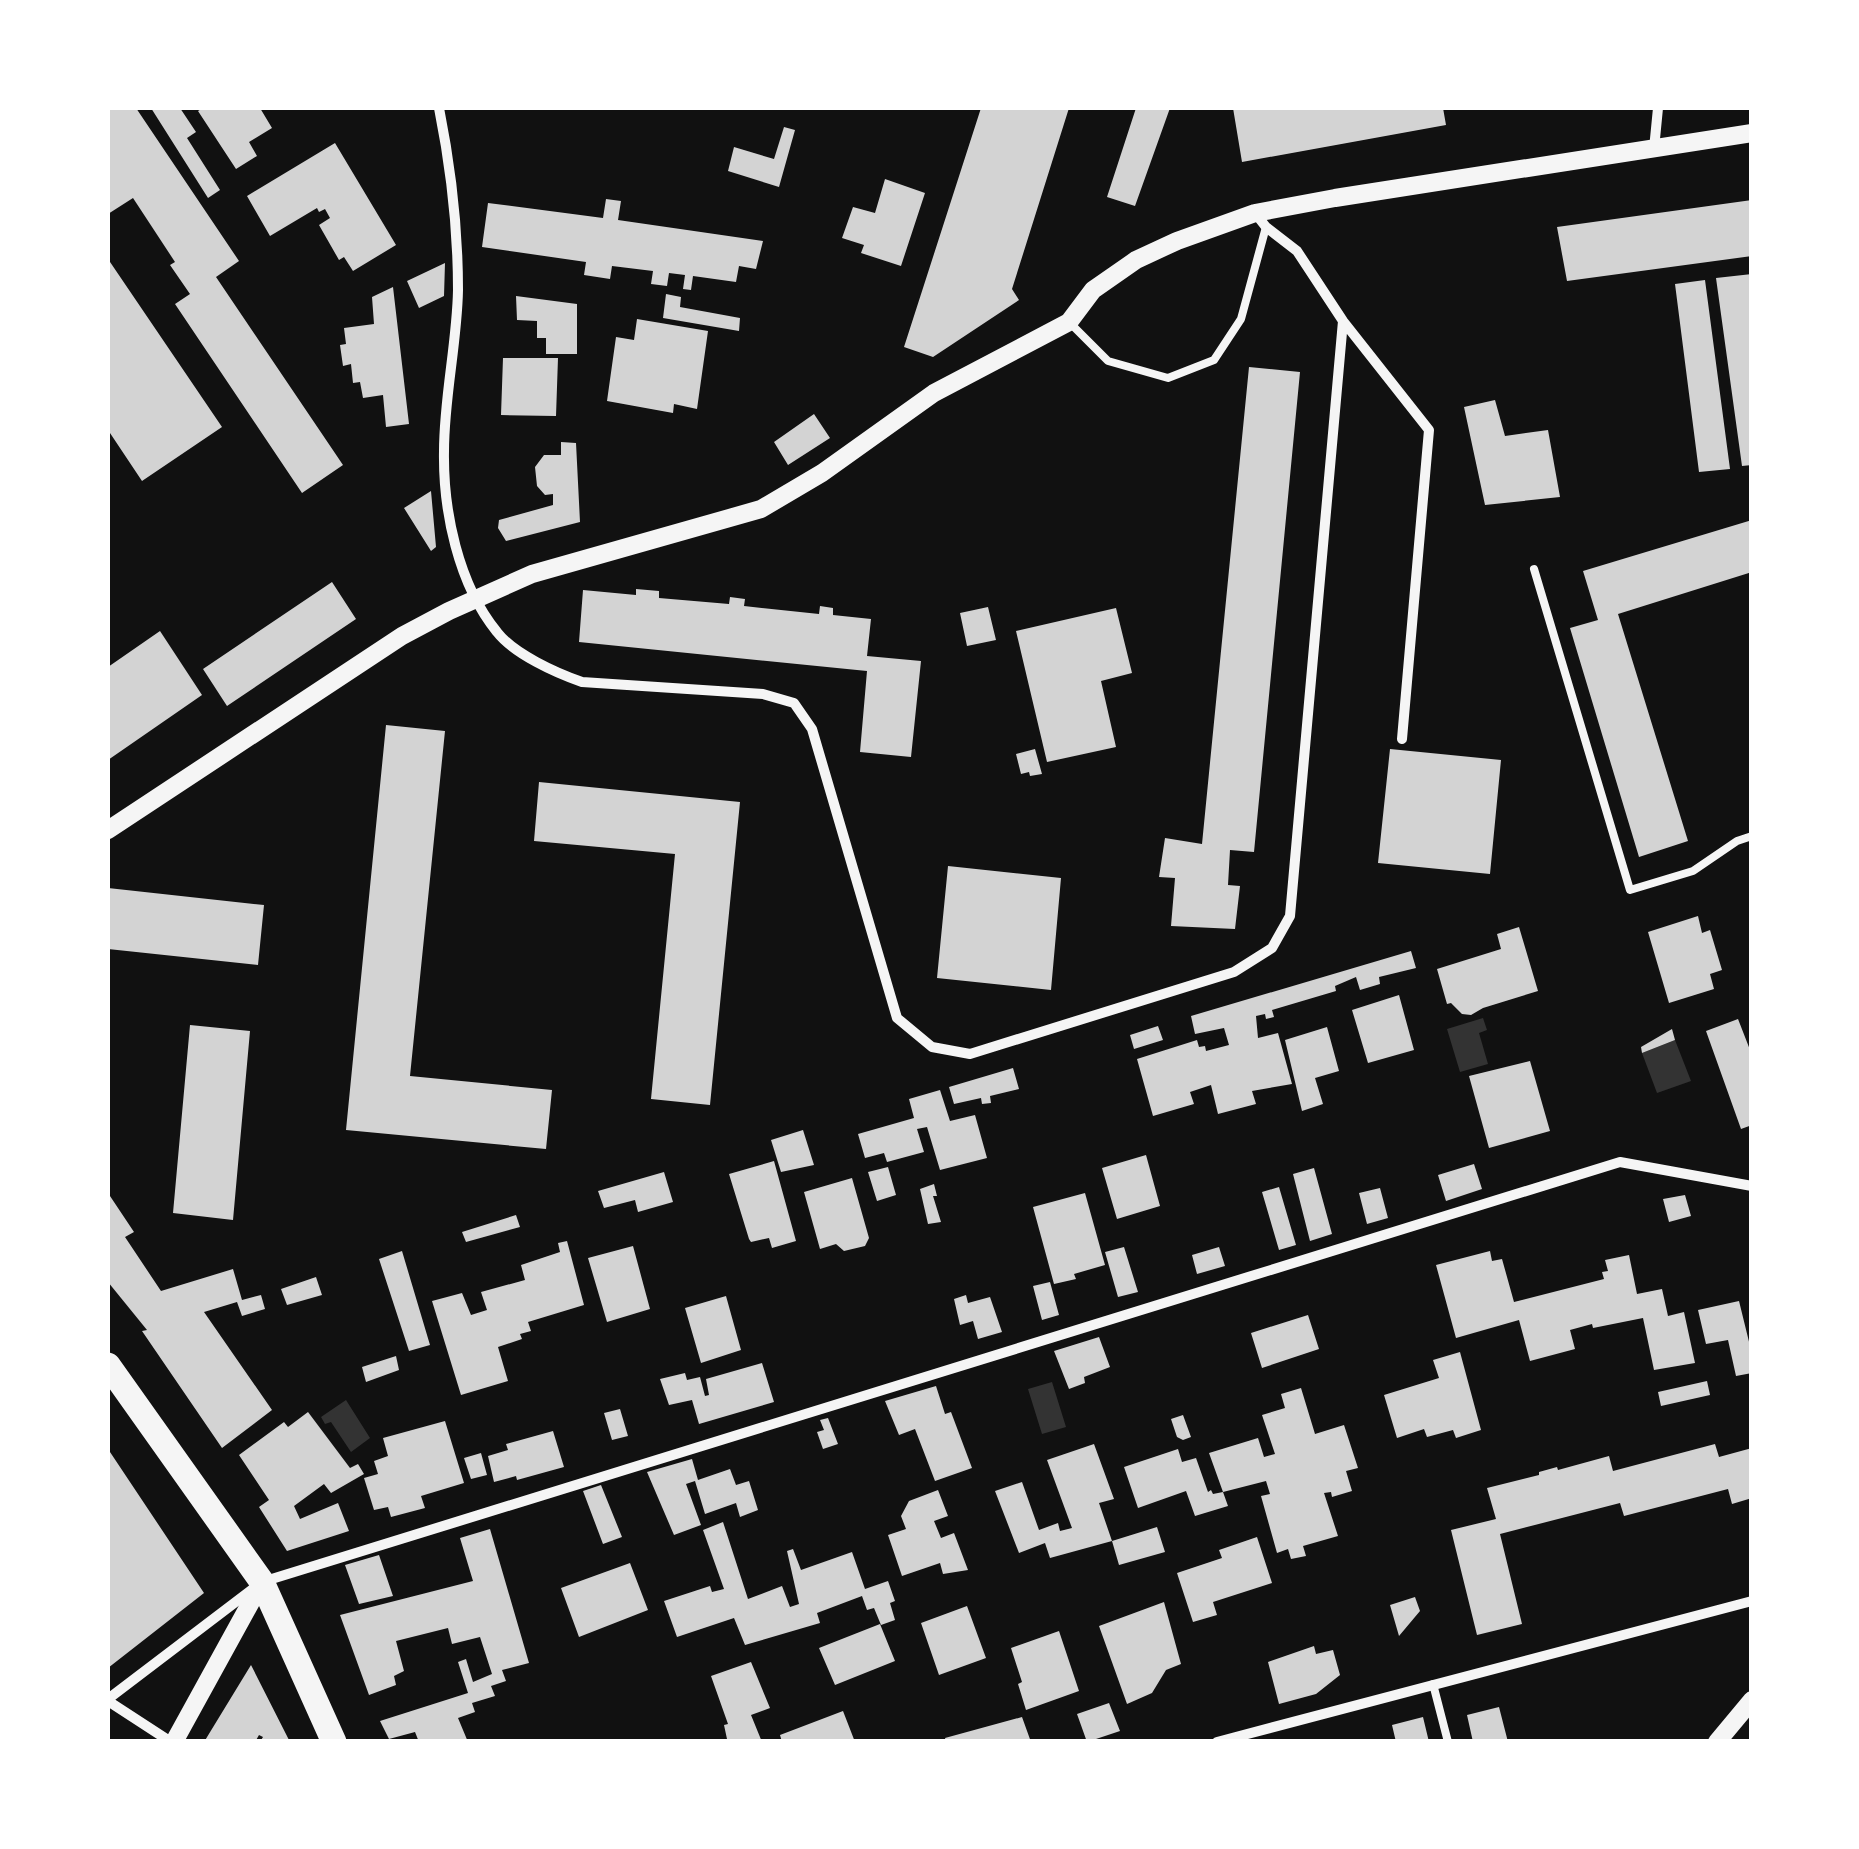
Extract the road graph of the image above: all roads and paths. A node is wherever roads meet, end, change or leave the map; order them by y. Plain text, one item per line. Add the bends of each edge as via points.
1 (439, 108) edge
2 (1658, 108) edge
3 (1752, 133) edge
4 (1654, 149) junction
5 (1260, 220) junction
6 (1343, 320) junction
7 (1069, 322) junction
8 (1534, 568) dead end
9 (476, 599) junction
10 (1402, 739) dead end
11 (108, 830) edge
12 (1752, 836) edge
13 (1752, 1186) edge
14 (108, 1364) edge
15 (262, 1582) junction
16 (1752, 1601) edge
17 (1433, 1684) junction
18 (108, 1700) edge
19 (1752, 1700) edge
20 (172, 1742) edge
21 (334, 1742) edge
22 (1217, 1742) edge
23 (1448, 1742) edge
24 (1716, 1742) edge

1 - 9 street via 457,273 445,485
2 - 4 street
3 - 4 street
4 - 5 street via 1453,179
5 - 6 street via 1297,250
5 - 7 street via 1177,241 1136,260 1093,290
5 - 7 lane via 1241,319 1214,360 1168,378 1108,361
6 - 9 street via 1290,916 1272,948 1234,972 970,1054 932,1048 897,1018 812,729 794,703 763,694 582,682 555,673 498,635
6 - 10 street via 1429,430
7 - 9 street via 934,393 761,509 554,566
8 - 12 lane via 1630,890 1693,871
9 - 11 street via 402,636
13 - 15 street via 1620,1162
14 - 15 main road
15 - 18 street
15 - 20 street
15 - 21 main road
16 - 17 street
17 - 22 street
17 - 23 lane
18 - 20 street
19 - 24 street

